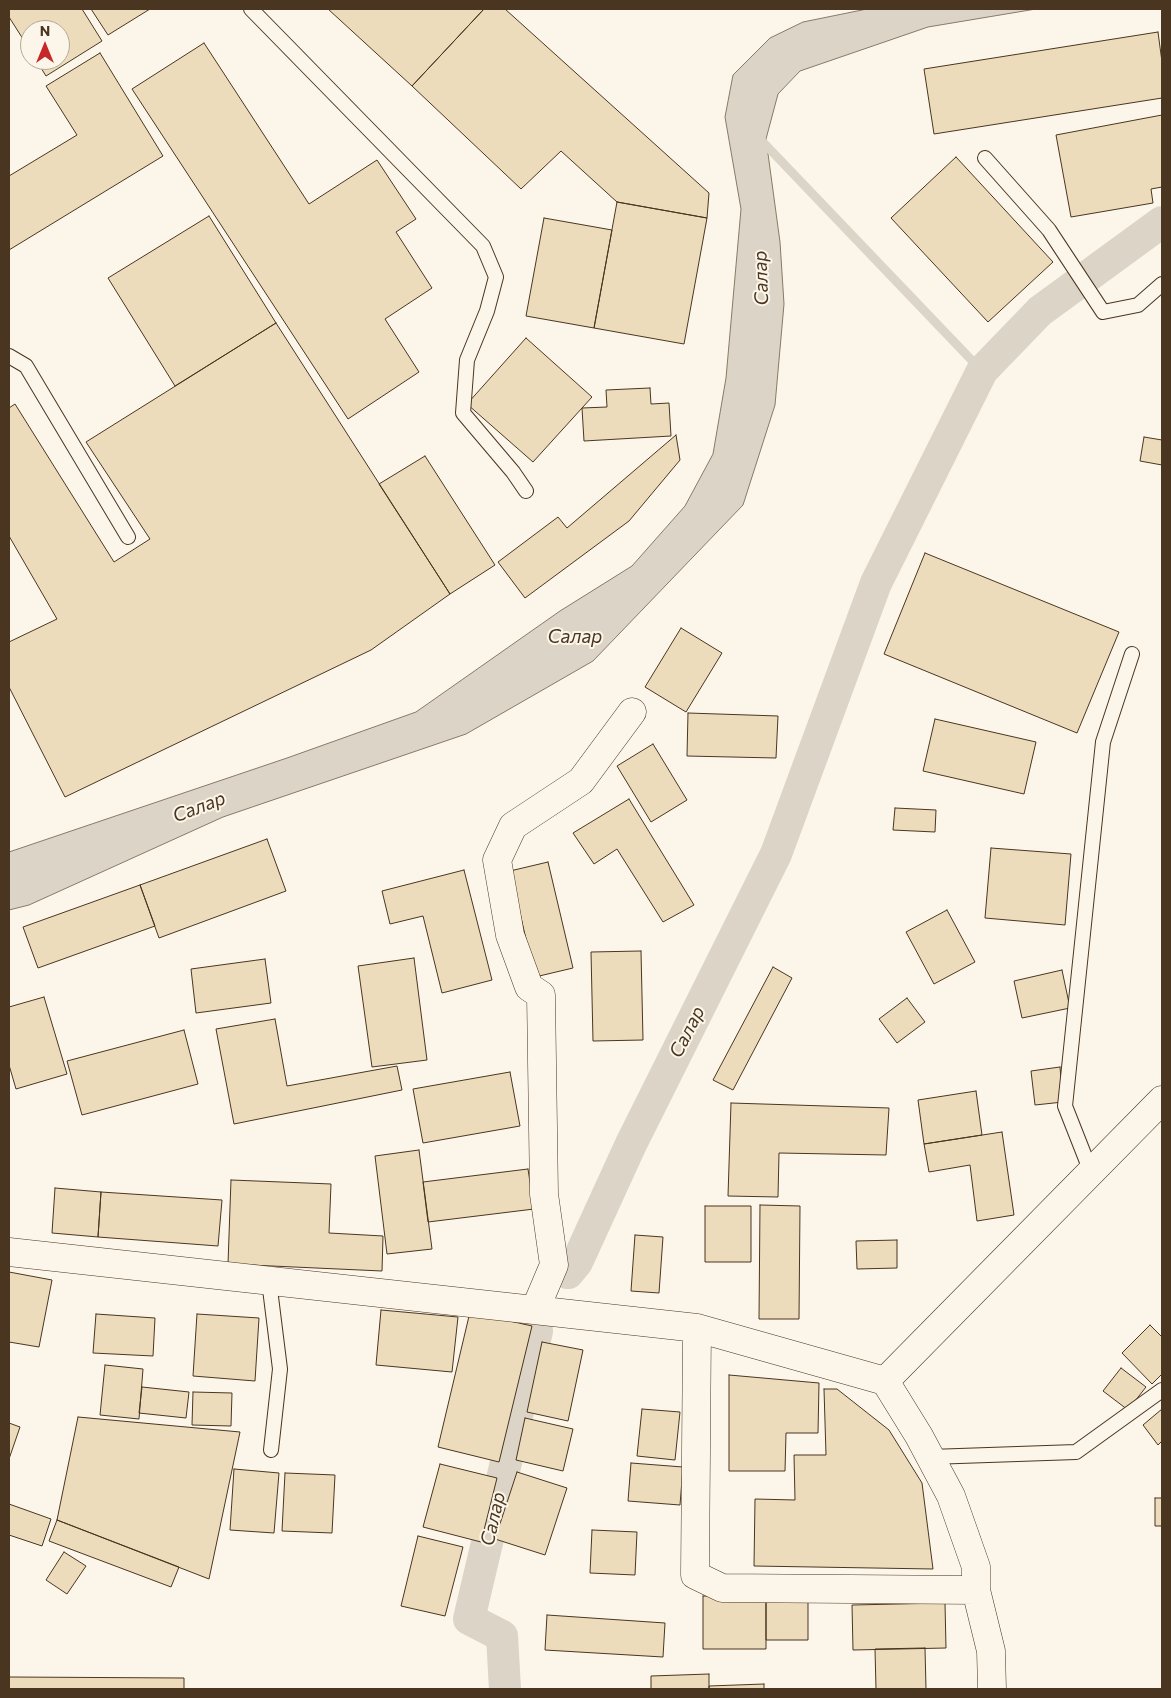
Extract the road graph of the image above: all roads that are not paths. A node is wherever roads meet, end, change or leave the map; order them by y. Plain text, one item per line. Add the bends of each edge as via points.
1 (251, 9) edge
2 (985, 158) dead end
3 (1162, 284) edge
4 (9, 356) edge
5 (526, 491) dead end
6 (128, 537) dead end
7 (1132, 654) dead end
8 (632, 712) dead end
9 (1162, 1100) edge
10 (1091, 1172) junction
11 (9, 1252) edge
12 (269, 1281) junction
13 (535, 1310) junction
14 (697, 1328) junction
15 (885, 1381) junction
16 (1162, 1390) edge
17 (271, 1450) dead end
18 (930, 1457) junction
19 (976, 1590) junction
20 (992, 1689) edge

1 - 5 lane via 483,246 496,277 487,311 467,360 463,413
2 - 3 lane via 1049,230 1104,312 1138,306
4 - 6 lane via 26,366
7 - 10 lane via 1103,742 1065,1106
8 - 13 street via 581,781 513,826 498,860 510,935 529,987 541,995 544,1194 554,1265
9 - 10 street
10 - 15 street
11 - 12 street
12 - 13 street
12 - 17 lane via 280,1369
13 - 14 street
14 - 15 street
14 - 19 street via 695,1575 722,1588
15 - 18 street
16 - 18 lane via 1076,1452
18 - 19 street via 951,1496 976,1567
19 - 20 street via 991,1651

